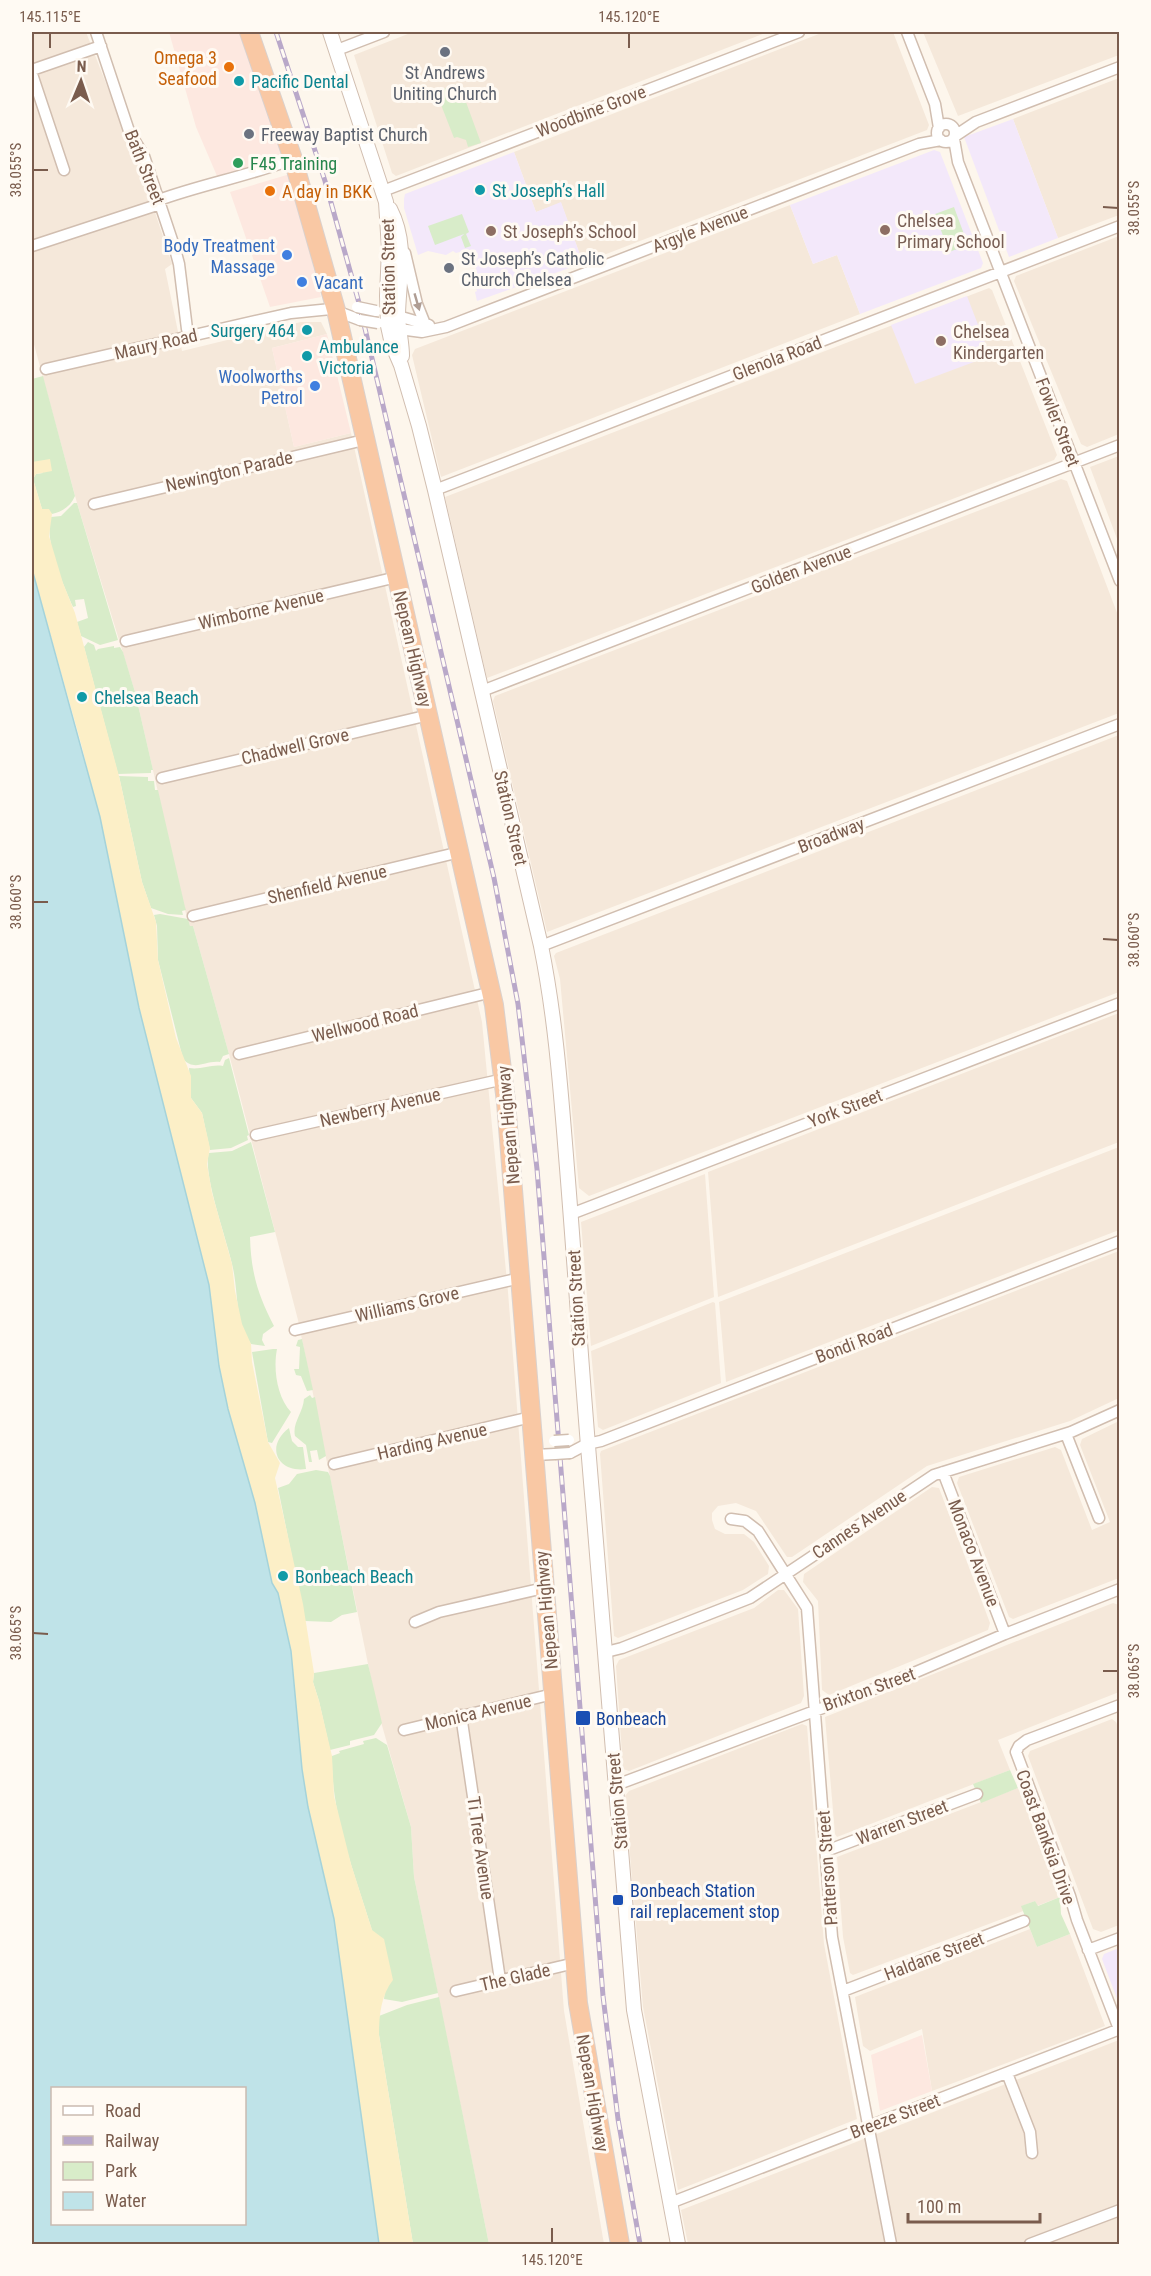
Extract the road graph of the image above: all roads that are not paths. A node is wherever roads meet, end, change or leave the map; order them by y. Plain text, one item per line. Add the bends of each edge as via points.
1 (96, 32) edge
2 (249, 32) edge
3 (330, 32) edge
4 (384, 32) edge
5 (800, 32) edge
6 (907, 32) edge
7 (101, 46) junction
8 (336, 50) junction
9 (1119, 67) edge
10 (32, 72) edge
11 (946, 133) junction
12 (293, 159) junction
13 (64, 170) dead end
14 (385, 197) junction
15 (159, 202) junction
16 (1119, 226) edge
17 (401, 238) junction
18 (32, 246) edge
19 (1000, 272) junction
20 (184, 305) junction
21 (336, 310) junction
22 (388, 320) junction
23 (425, 324) junction
24 (447, 327) junction
25 (207, 332) junction
26 (193, 336) junction
27 (46, 369) dead end
28 (364, 440) junction
29 (1119, 445) edge
30 (1074, 463) junction
31 (435, 490) junction
32 (94, 504) dead end
33 (397, 577) junction
34 (1119, 581) edge
35 (126, 641) dead end
36 (482, 692) junction
37 (429, 715) junction
38 (1119, 724) edge
39 (162, 778) dead end
40 (460, 852) junction
41 (193, 916) dead end
42 (541, 946) junction
43 (492, 992) junction
44 (1119, 1003) edge
45 (239, 1054) dead end
46 (504, 1079) junction
47 (256, 1135) dead end
48 (571, 1214) junction
49 (1119, 1241) edge
50 (520, 1278) junction
51 (295, 1330) dead end
52 (1119, 1410) edge
53 (531, 1417) junction
54 (1066, 1434) junction
55 (587, 1444) junction
56 (533, 1449) junction
57 (334, 1464) dead end
58 (943, 1472) junction
59 (731, 1518) dead end
60 (1099, 1518) dead end
61 (786, 1573) junction
62 (544, 1588) junction
63 (1119, 1589) edge
64 (415, 1622) dead end
65 (1005, 1634) junction
66 (606, 1652) junction
67 (553, 1694) junction
68 (1119, 1705) edge
69 (815, 1709) junction
70 (461, 1715) junction
71 (404, 1730) dead end
72 (616, 1785) junction
73 (977, 1794) dead end
74 (826, 1851) junction
75 (1024, 1922) dead end
76 (1119, 1938) edge
77 (1088, 1950) junction
78 (575, 1963) junction
79 (500, 1980) junction
80 (456, 1991) dead end
81 (843, 1991) junction
82 (1119, 2029) edge
83 (1007, 2073) junction
84 (868, 2126) junction
85 (1032, 2153) dead end
86 (670, 2203) junction
87 (1119, 2210) edge
88 (620, 2244) edge
89 (678, 2244) edge
90 (891, 2244) edge
91 (1030, 2244) edge

1 - 7 street, Bath Street
2 - 12 highway, Nepean Highway
3 - 8 street, Station Street
4 - 8 street
5 - 14 street, Woodbine Grove
6 - 11 street, Fowler Street
7 - 10 street
7 - 15 street, Bath Street via 129,130 143,153
8 - 14 street, Station Street
9 - 11 street, Argyle Avenue
10 - 13 street
11 - 19 street, Fowler Street
11 - 24 street, Argyle Avenue
12 - 15 street via 198,186
12 - 21 highway, Nepean Highway
14 - 17 street, Station Street
14 - 22 street, Station Street
15 - 18 street
15 - 20 street, Bath Street via 178,256
16 - 19 street, Glenola Road
17 - 22 street, Station Street via 402,270
17 -> 23 street
19 - 30 street, Fowler Street
19 - 31 street, Glenola Road
20 - 25 street, Bath Street via 195,329
20 - 26 street, Bath Street via 187,328
21 - 22 street, Argyle Avenue, bridge via 360,320
21 - 22 street, Argyle Avenue, bridge via 357,307
21 - 25 street, Maury Road via 291,313
21 - 28 highway, Nepean Highway
22 - 23 street, Argyle Avenue
22 - 24 street, Argyle Avenue via 422,332
22 - 31 street, Station Street
23 - 24 street, Argyle Avenue
25 - 26 street, Maury Road
26 - 27 street, Maury Road
28 - 32 street, Newington Parade
28 - 33 highway, Nepean Highway
29 - 30 street, Golden Avenue
30 - 34 street, Fowler Street
30 - 36 street, Golden Avenue
31 - 36 street, Station Street
33 - 35 street, Wimborne Avenue
33 - 37 highway, Nepean Highway
36 - 42 street, Station Street
37 - 39 street, Chadwell Grove
37 - 40 highway, Nepean Highway
38 - 42 street, Broadway
40 - 41 street, Shenfield Avenue
40 - 43 highway, Nepean Highway
42 - 48 street, Station Street via 554,1018
43 - 45 street, Wellwood Road
43 - 46 highway, Nepean Highway
44 - 48 street, York Street
46 - 47 street, Newberry Avenue
46 - 50 highway, Nepean Highway
48 - 55 street, Station Street
49 - 55 street, Bondi Road
50 - 51 street, Williams Grove
50 - 53 highway, Nepean Highway
52 - 54 street, Cannes Avenue
53 - 56 highway, Nepean Highway
53 - 57 street, Harding Avenue
54 - 58 street, Cannes Avenue
54 - 60 street
55 - 56 street, Bondi Road, bridge via 554,1441
55 - 56 street, Bondi Road, bridge via 570,1453
55 - 66 street, Station Street
56 - 62 highway, Nepean Highway
58 - 61 street, Cannes Avenue
58 - 65 street, Monaco Avenue
59 - 61 street, Patterson Street via 756,1528
61 - 66 street, Cannes Avenue via 747,1599
61 - 69 street, Patterson Street via 807,1608
62 - 64 street via 439,1612
62 - 67 highway, Nepean Highway
63 - 65 street, Brixton Street
65 - 69 street, Brixton Street
66 - 72 street, Station Street
67 - 70 street, Monica Avenue
67 - 78 highway, Nepean Highway
68 - 77 street, Coast Banksia Drive via 1027,1740 1016,1752
69 - 72 street, Brixton Street
69 - 74 street, Patterson Street
70 - 71 street, Monica Avenue
70 - 79 street, Ti Tree Avenue
72 - 86 street, Station Street via 634,2010
73 - 74 street, Warren Street
74 - 81 street, Patterson Street via 832,1937
75 - 81 street, Haldane Street
76 - 77 street
77 - 82 street, Coast Banksia Drive
78 - 79 street, The Glade
78 - 88 highway, Nepean Highway via 580,2022
79 - 80 street, The Glade
81 - 84 street, Patterson Street
82 - 83 street, Breeze Street
83 - 84 street, Breeze Street
83 - 85 street via 1030,2132
84 - 86 street, Breeze Street
84 - 90 street, Patterson Street
86 - 89 street, Station Street
87 - 91 street

